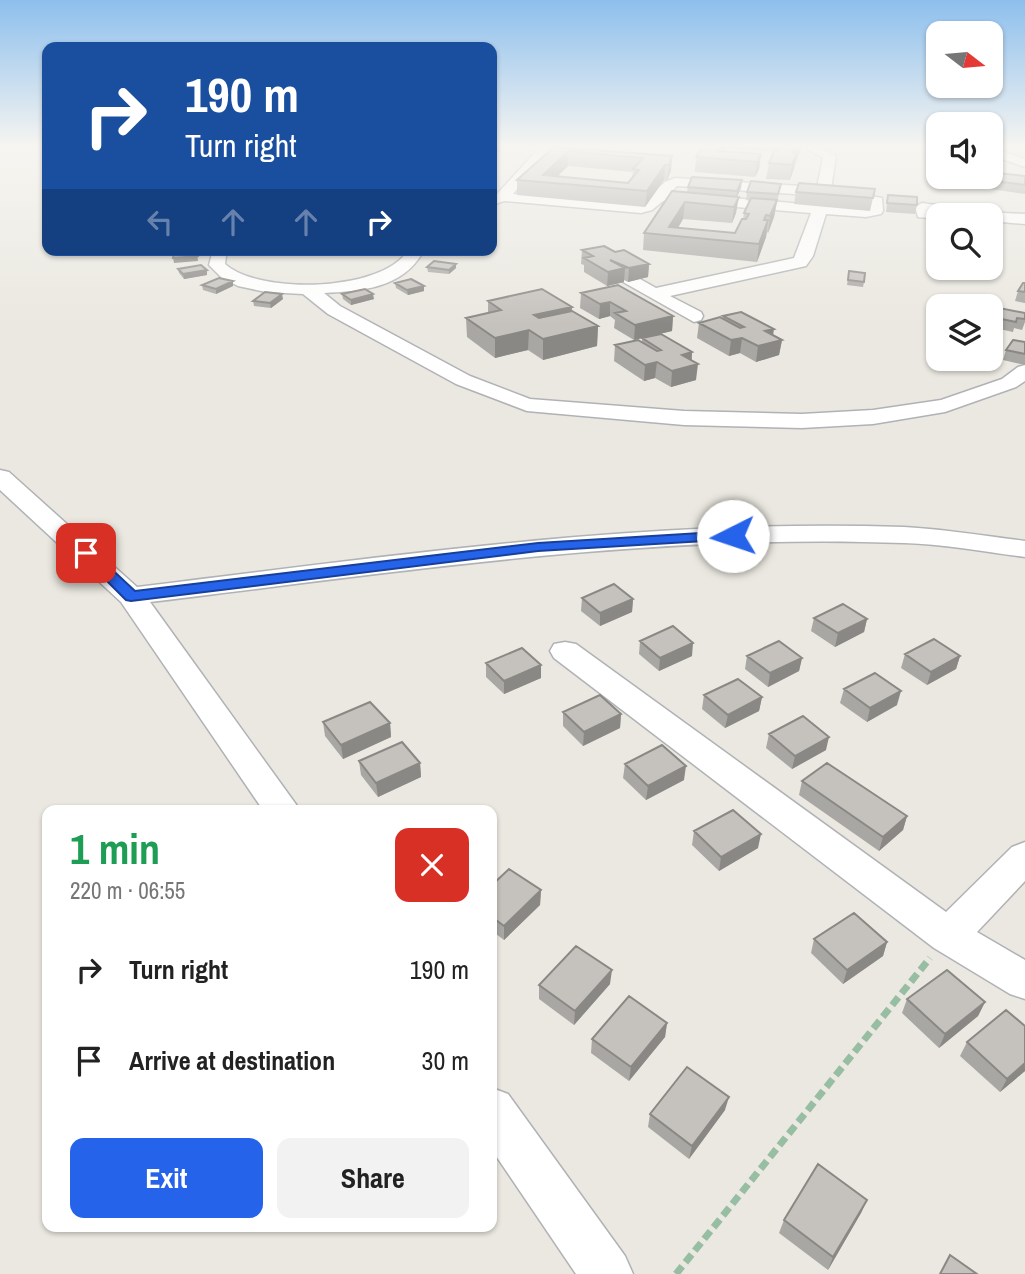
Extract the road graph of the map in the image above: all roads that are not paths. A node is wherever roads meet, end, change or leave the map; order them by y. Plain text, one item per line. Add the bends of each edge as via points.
1 (572, 204) edge
2 (651, 204) edge
3 (766, 204) edge
4 (797, 204) edge
5 (821, 204) edge
6 (786, 206) joint
7 (1003, 215) edge
8 (1025, 219) edge
9 (218, 256) edge
10 (417, 256) edge
11 (625, 278) edge
12 (309, 290) junction
13 (654, 294) junction
14 (694, 316) dead end
15 (1025, 370) edge
16 (0, 477) edge
17 (1025, 550) edge
18 (131, 596) junction
19 (565, 651) dead end
20 (278, 805) edge
21 (1025, 857) edge
22 (948, 936) junction
23 (1025, 981) edge
24 (497, 1117) edge
25 (607, 1274) edge

1 - 2 street via 634,209
3 - 6 street
4 - 6 street
5 - 13 street via 800,262
7 - 8 street
9 - 12 street via 217,265 227,275 247,284
10 - 12 street via 401,270 377,280
11 - 13 street
12 - 15 street via 334,310 463,380 527,405 684,418 802,421 873,417 945,406 1009,383
13 - 14 street
16 - 18 street
17 - 18 street via 907,535 789,533 538,547
18 - 20 street
19 - 22 street
21 - 22 street
22 - 23 street
24 - 25 street

